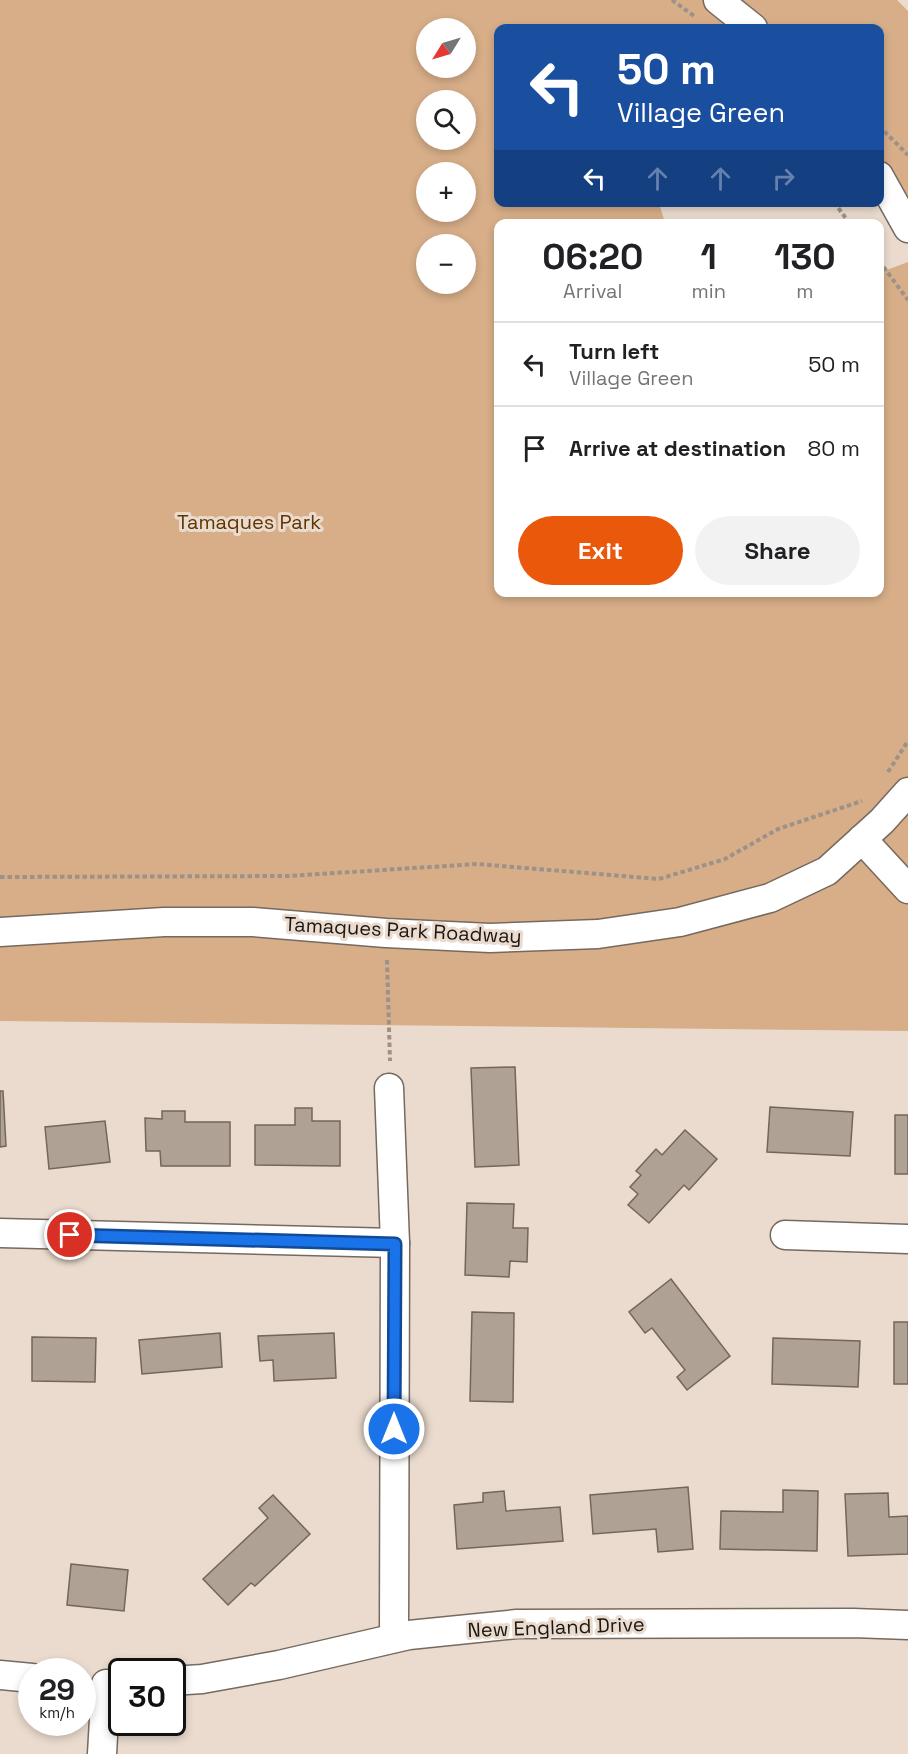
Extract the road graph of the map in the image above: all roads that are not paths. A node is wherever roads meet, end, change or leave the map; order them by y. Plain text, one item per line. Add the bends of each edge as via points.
1 (718, 0) edge
2 (748, 24) edge
3 (884, 185) edge
4 (908, 228) edge
5 (908, 792) edge
6 (862, 839) junction
7 (908, 890) edge
8 (0, 932) edge
9 (389, 1088) road end
10 (0, 1233) edge
11 (785, 1235) dead end
12 (908, 1239) edge
13 (395, 1244) junction
14 (908, 1625) edge
15 (394, 1638) junction
16 (0, 1675) edge
17 (18, 1677) edge
18 (186, 1680) edge
19 (103, 1683) edge
20 (102, 1754) edge

1 - 2 street
3 - 4 street
5 - 6 street, Tamaques Park Roadway
6 - 7 street
6 - 8 street, Tamaques Park Roadway via 827,871 770,898 680,922 588,935 490,938 253,922 164,922
9 - 13 street
10 - 13 street
11 - 12 street
13 - 15 street
14 - 15 street, New England Drive via 517,1624
15 - 18 street, New England Drive via 279,1665
16 - 17 street
19 - 20 street

